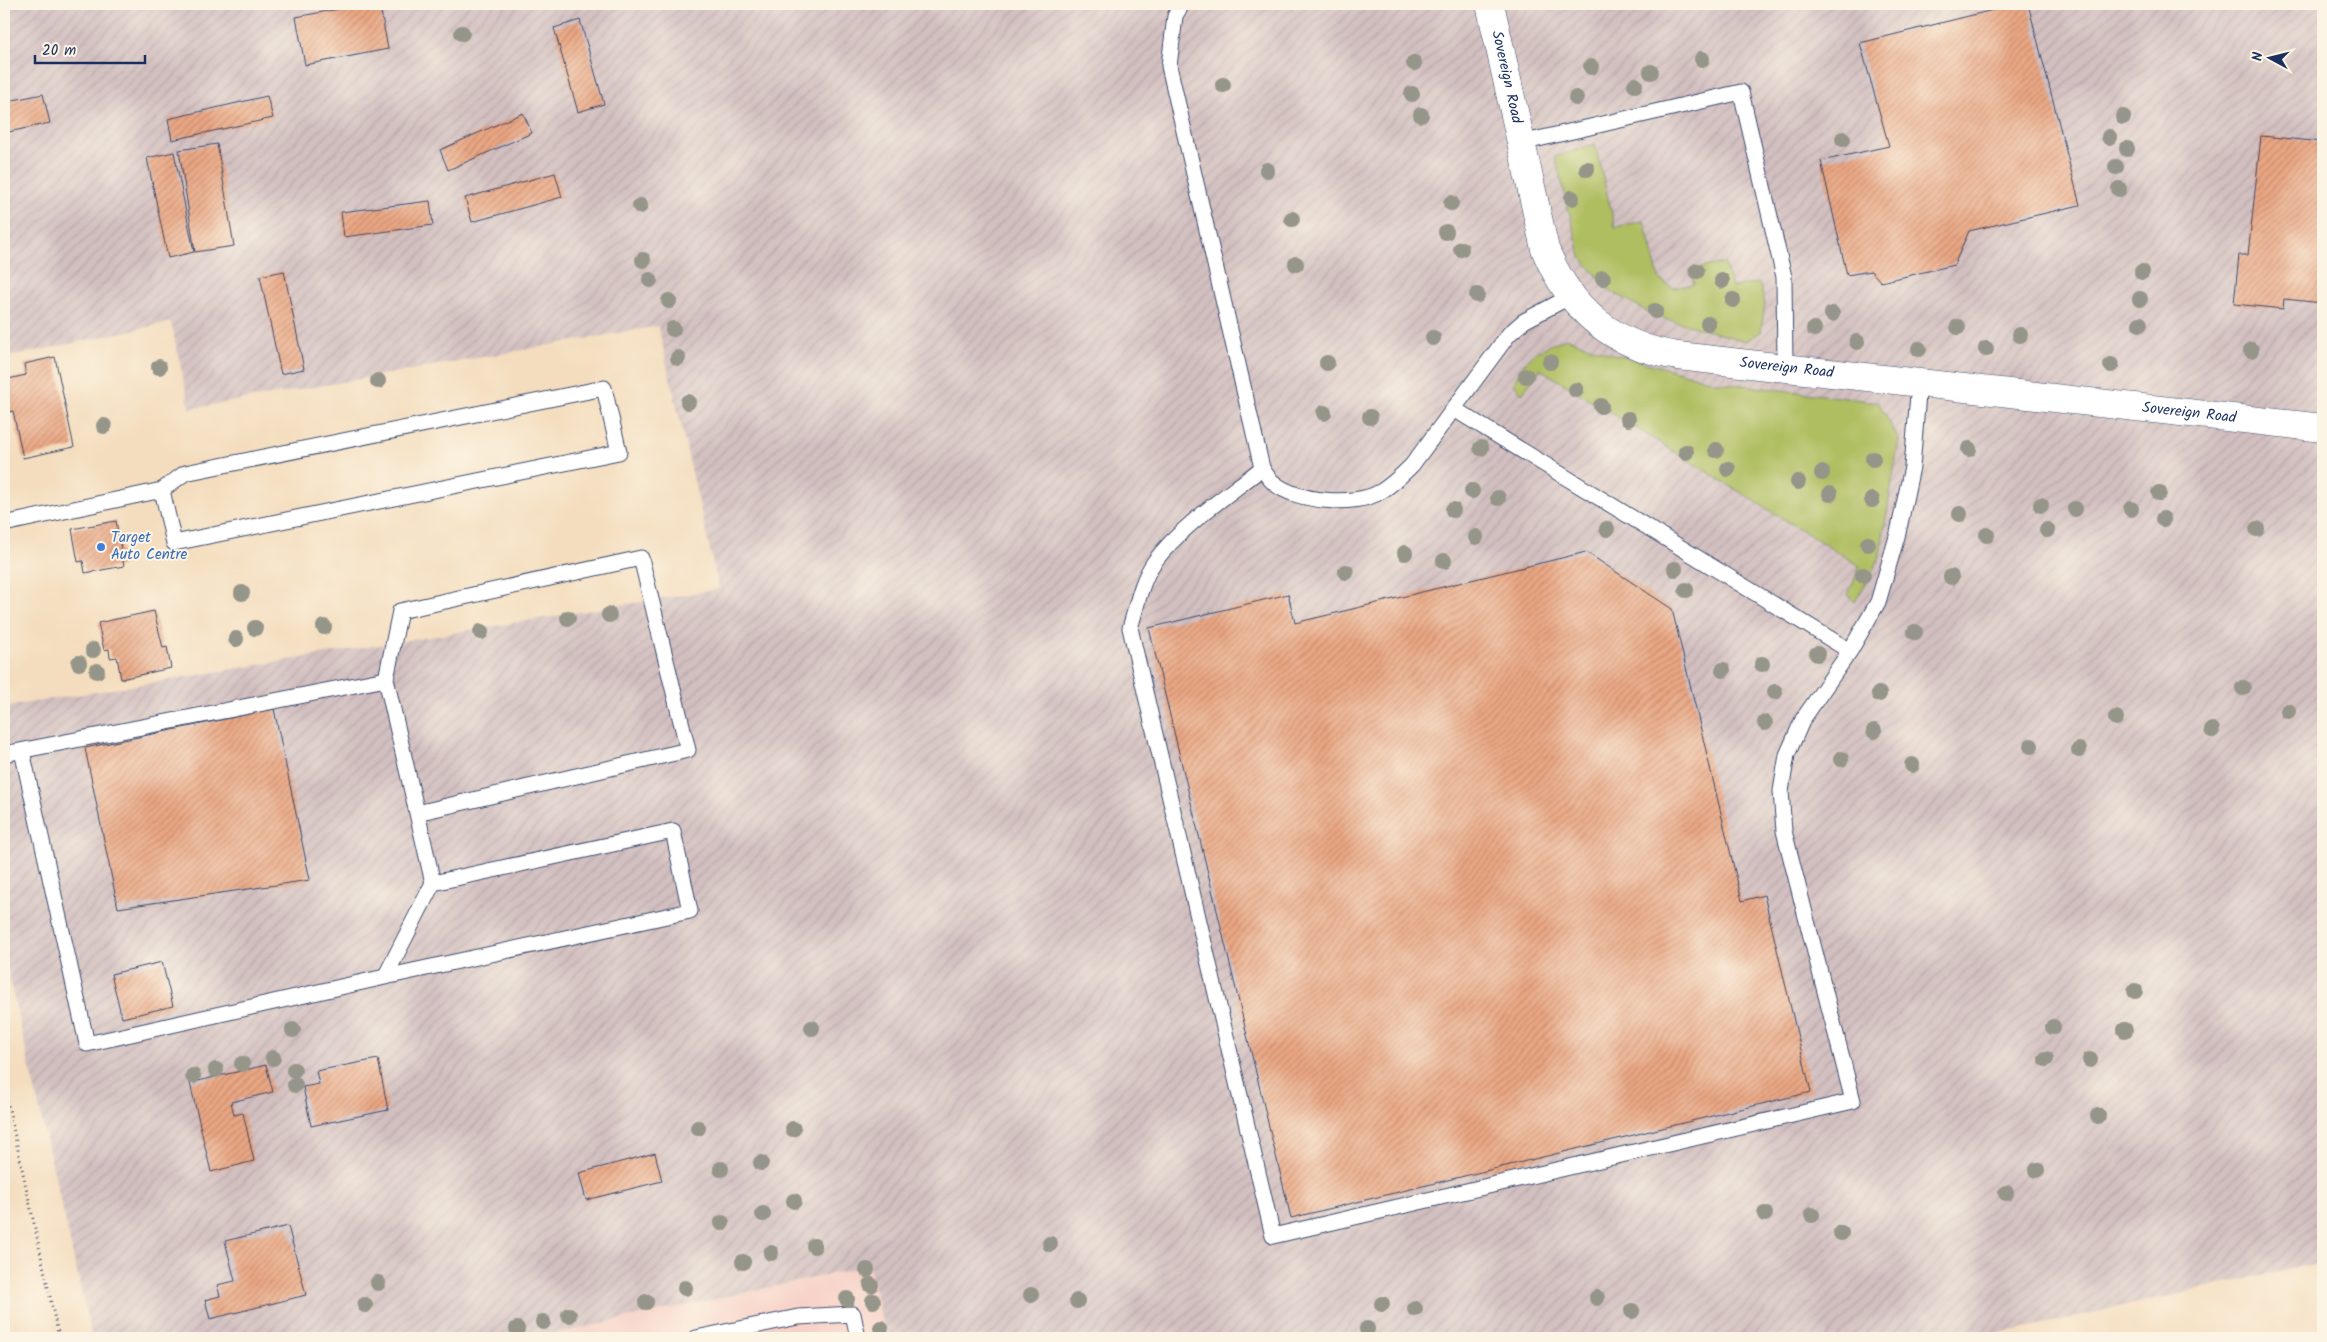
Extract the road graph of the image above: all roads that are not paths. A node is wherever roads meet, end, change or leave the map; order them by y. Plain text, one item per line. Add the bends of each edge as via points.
1 (1182, 4) edge
2 (1490, 4) edge
3 (1521, 143) junction
4 (1571, 296) junction
5 (1785, 368) junction
6 (1919, 382) junction
7 (1454, 409) junction
8 (2323, 428) edge
9 (1262, 468) junction
10 (162, 490) junction
11 (4, 524) edge
12 (1850, 651) junction
13 (386, 679) junction
14 (22, 751) junction
15 (4, 754) edge
16 (417, 813) junction
17 (433, 883) junction
18 (386, 977) junction
19 (760, 1331) edge
20 (696, 1338) edge
21 (858, 1338) edge

1 - 9 lane via 1175,16 1169,66
2 - 3 street, Sovereign Road
3 - 4 street, Sovereign Road via 1545,249 1557,276
3 - 5 lane via 1741,92 1784,277
4 - 5 street, Sovereign Road via 1608,331 1648,350
4 - 7 lane via 1524,321 1509,334
5 - 6 street, Sovereign Road
6 - 8 street, Sovereign Road
6 - 12 lane via 1912,467 1898,534 1878,602
7 - 9 lane via 1398,479 1379,493 1356,501 1320,499 1291,492 1274,483
7 - 12 lane
9 - 12 lane via 1184,531 1155,561 1142,584 1130,628 1274,1236 1853,1101 1784,832 1781,792 1787,755 1803,719
10 - 10 lane via 185,473 604,388 619,452 174,543
10 - 11 lane
13 - 14 lane
13 - 16 lane
13 - 16 lane via 400,611 641,558 688,750
14 - 15 lane
14 - 18 lane via 87,1044
16 - 17 lane
17 - 18 lane
17 - 18 lane via 673,831 690,911
19 - 20 lane
19 - 21 lane via 798,1317 853,1314

